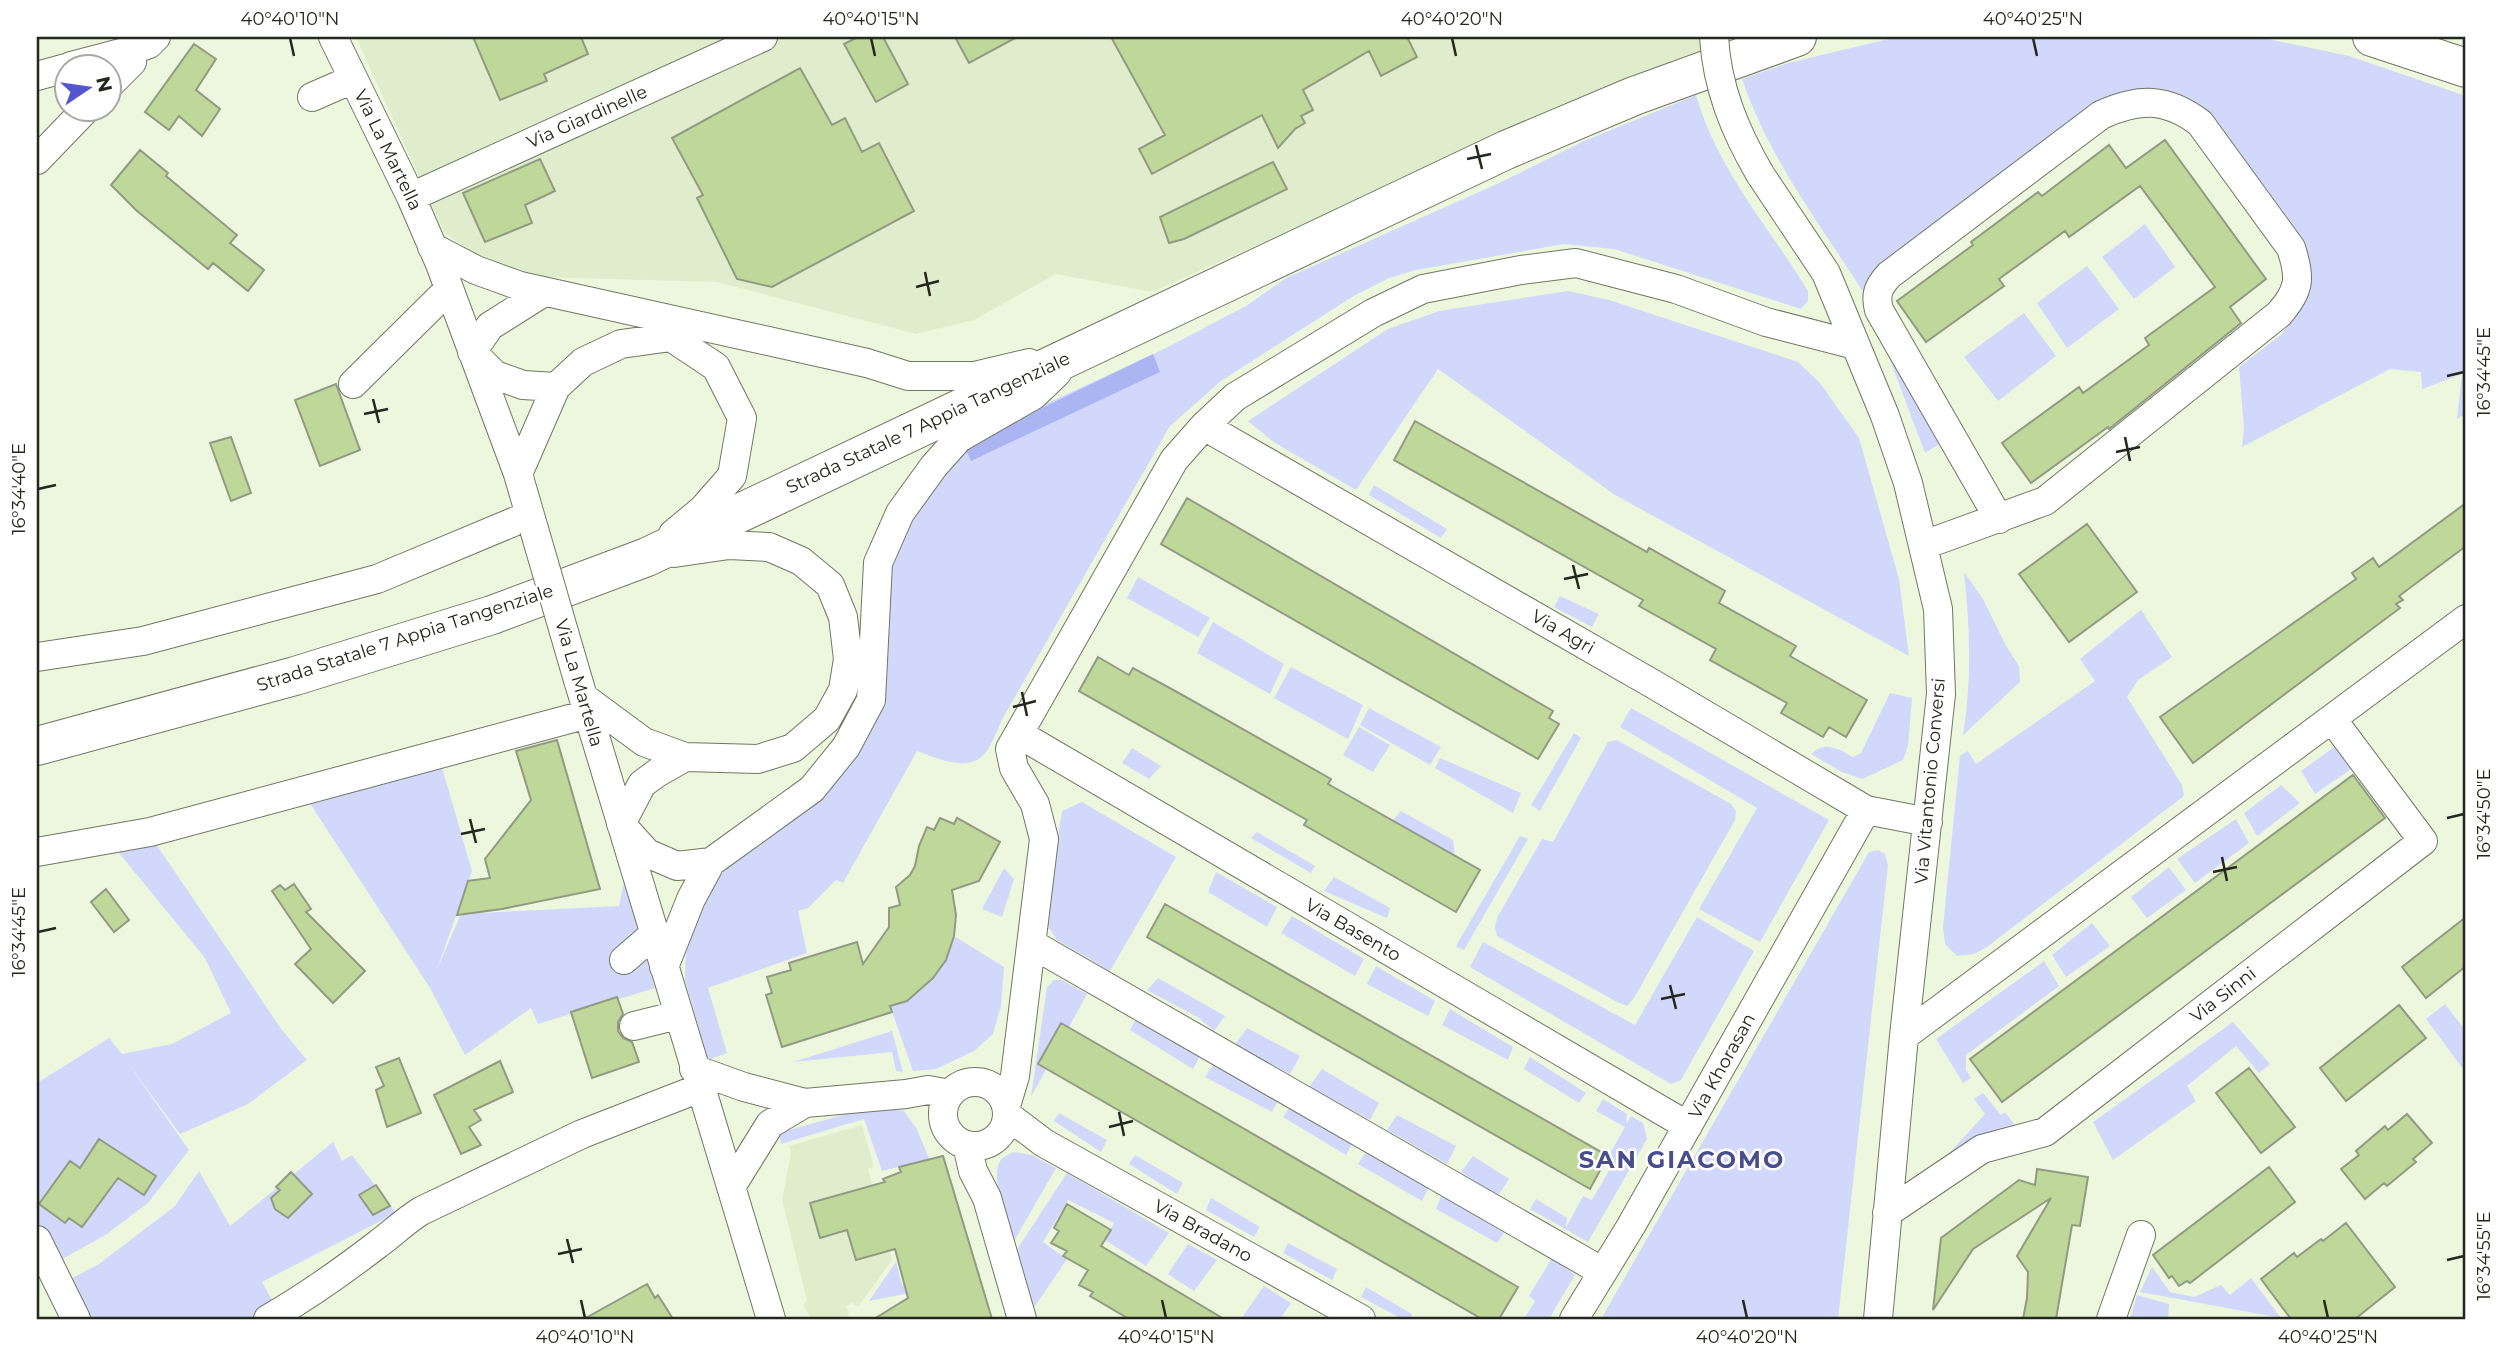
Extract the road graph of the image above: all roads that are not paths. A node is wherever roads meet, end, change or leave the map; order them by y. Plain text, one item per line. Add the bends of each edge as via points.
1 (333, 37) edge
2 (763, 37) edge
3 (1714, 37) edge
4 (1797, 37) edge
5 (2372, 37) edge
6 (144, 43) edge
7 (116, 52) edge
8 (2466, 68) edge
9 (122, 72) edge
10 (353, 79) junction
11 (312, 97) dead end
12 (73, 122) edge
13 (37, 160) edge
14 (411, 197) junction
15 (432, 247) junction
16 (449, 289) junction
17 (544, 292) junction
18 (1855, 345) junction
19 (1081, 351) junction
20 (472, 352) junction
21 (353, 384) dead end
22 (556, 387) junction
23 (1204, 426) junction
24 (518, 474) junction
25 (1999, 519) junction
26 (532, 522) junction
27 (1924, 545) junction
28 (647, 557) junction
29 (2466, 619) edge
30 (37, 657) edge
31 (583, 697) junction
32 (2332, 719) junction
33 (1019, 734) junction
34 (37, 746) edge
35 (685, 757) junction
36 (1866, 810) junction
37 (1928, 822) junction
38 (621, 824) junction
39 (37, 852) edge
40 (711, 862) junction
41 (654, 934) junction
42 (1032, 944) junction
43 (624, 960) dead end
44 (664, 967) junction
45 (678, 1015) junction
46 (634, 1026) dead end
47 (1019, 1035) junction
48 (1905, 1036) junction
49 (697, 1079) junction
50 (978, 1082) junction
51 (906, 1094) junction
52 (950, 1094) junction
53 (805, 1103) junction
54 (945, 1124) junction
55 (1688, 1126) junction
56 (994, 1128) junction
57 (731, 1187) junction
58 (1887, 1213) junction
59 (743, 1226) junction
60 (2141, 1235) dead end
61 (37, 1240) edge
62 (1603, 1272) junction
63 (76, 1319) edge
64 (268, 1319) edge
65 (771, 1319) edge
66 (789, 1319) edge
67 (1021, 1319) edge
68 (1361, 1319) edge
69 (1574, 1319) edge
70 (1878, 1319) edge
71 (2111, 1319) edge

1 - 10 street, Via La Martella
2 - 14 street, Via Giardinelle
3 - 18 street, Via Vitantonio Conversi, bridge via 1727,108 1741,143 1826,273
4 - 19 highway, Strada Statale 7 Appia Tangenziale via 1634,96 1506,150
5 - 8 highway
6 - 7 street
6 - 9 street
10 - 11 street, Via La Martella
10 - 14 street, Via La Martella
12 - 13 street
14 - 15 street, Via La Martella
15 - 16 street, Via La Martella
15 - 17 street via 476,270
16 - 20 street, Via La Martella
16 - 21 street
17 - 19 street via 908,376 974,376
17 - 20 street via 490,326
18 - 23 street via 1766,322 1676,289 1576,264 1521,270 1423,289 1373,313 1235,397
18 - 27 street, Via Vitantonio Conversi via 1885,416
19 - 28 highway, Strada Statale 7 Appia Tangenziale
19 - 40 street via 1034,395 959,438 906,503 878,563 871,700 846,747 812,789
20 - 22 street via 495,375 523,385
20 - 24 street, Via La Martella
22 - 24 street
22 - 28 street via 583,362 621,344 671,337 716,367 742,418 732,476 703,509
23 - 33 street via 1174,460
23 - 36 street, Via Agri
24 - 26 street, Via La Martella
25 - 25 street via 2045,501 2279,314 2298,285 2291,248 2200,123 2183,110 2141,103 2101,115 1880,285 1876,297 1879,310
25 - 27 street
26 - 30 street via 377,579 143,641
26 - 31 street, Via La Martella, bridge
27 - 37 street, Via Vitantonio Conversi via 1938,609 1941,694
28 - 34 highway, Strada Statale 7 Appia Tangenziale via 466,623 295,676
28 - 35 street via 729,545 769,547 802,561 830,585 843,617 848,659 843,690 827,719 793,748 758,759
29 - 32 street
31 - 35 street via 644,742
31 - 38 street, Via La Martella
31 - 39 street via 280,806
32 - 48 street
32 - 58 street, Via Sinni via 2423,841 2045,1132 1982,1149
33 - 42 street via 1010,749 1014,768 1035,804 1044,839
33 - 55 street, Via Basento
35 - 38 street via 642,783
36 - 37 street, Via Agri
36 - 55 street, Via Khorasan
37 - 48 street, Via Vitantonio Conversi
38 - 40 street via 647,853 677,866
38 - 41 street, Via La Martella
40 - 44 street
41 - 43 street
41 - 44 street, Via La Martella
42 - 47 street
42 - 62 street
44 - 45 street, Via La Martella
45 - 46 street
45 - 49 street, Via La Martella
47 - 50 street
47 - 56 street via 1015,1076
48 - 58 street, Via Vitantonio Conversi
49 - 53 street
49 - 57 street, Via La Martella
49 - 64 street via 421,1211
50 - 52 street
50 - 56 street via 1003,1097
51 - 52 street via 928,1090
51 - 53 street
51 - 54 street via 930,1105
52 - 54 street via 943,1114
53 - 57 street via 770,1124
54 - 56 street via 950,1133
55 - 62 street, Via Khorasan
56 - 67 street via 973,1171 987,1198
56 - 68 street, Via Bradano via 1044,1143
57 - 59 street, Via La Martella
58 - 70 street, Via Vitantonio Conversi
59 - 65 street, Via La Martella
59 - 66 street, Via La Martella
60 - 71 street
61 - 63 street
62 - 69 street, Via Khorasan

